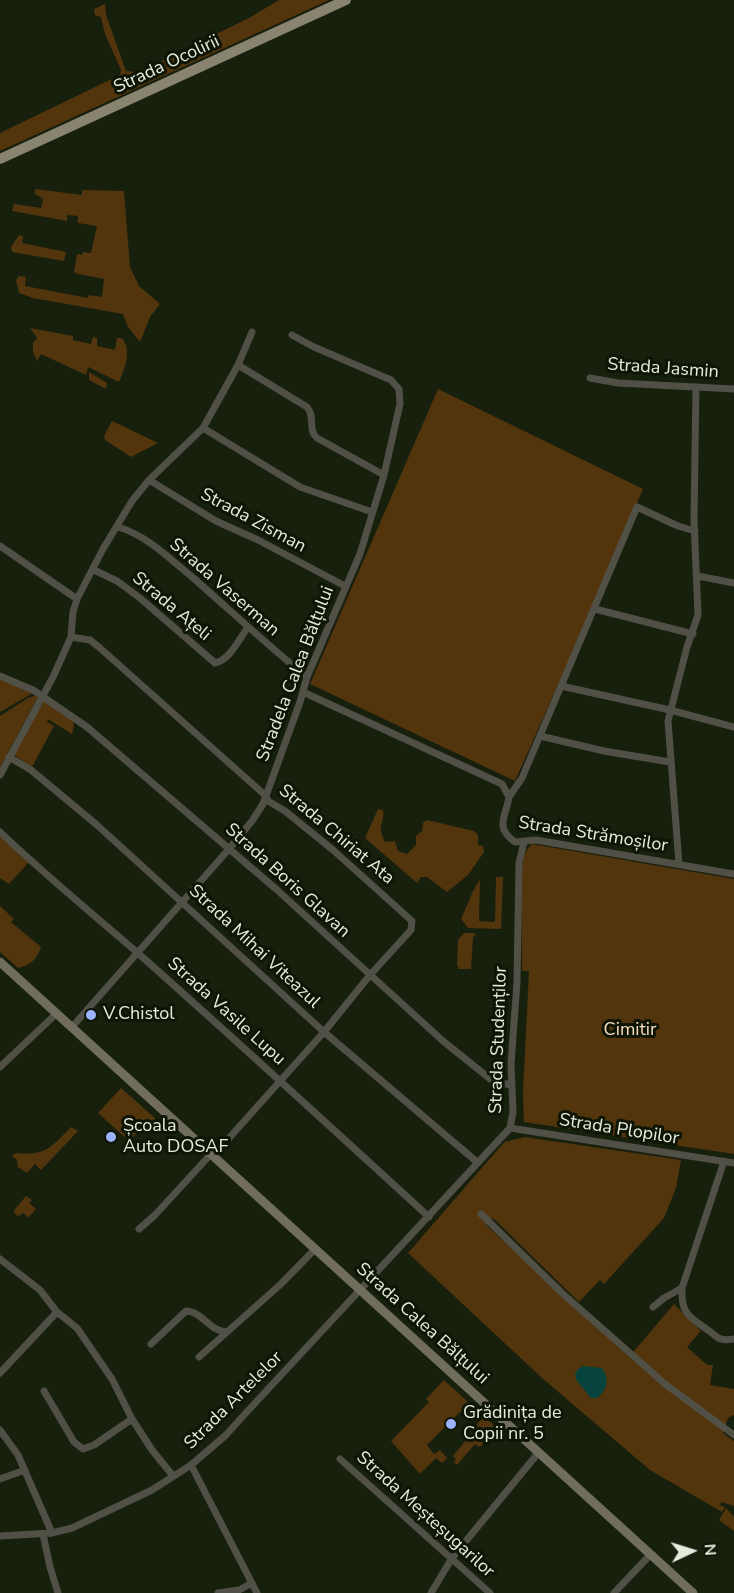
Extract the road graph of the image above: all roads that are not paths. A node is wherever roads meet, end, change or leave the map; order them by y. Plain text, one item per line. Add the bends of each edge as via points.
1 (346, 0) edge
2 (0, 159) edge
3 (252, 332) dead end
4 (292, 335) dead end
5 (238, 365) junction
6 (590, 378) dead end
7 (696, 387) junction
8 (734, 389) edge
9 (203, 428) junction
10 (384, 475) junction
11 (148, 480) junction
12 (372, 512) junction
13 (118, 527) junction
14 (695, 531) junction
15 (0, 546) edge
16 (94, 570) junction
17 (698, 576) junction
18 (734, 583) edge
19 (345, 586) junction
20 (77, 599) junction
21 (595, 609) junction
22 (248, 627) junction
23 (693, 634) junction
24 (71, 637) junction
25 (0, 676) edge
26 (307, 677) junction
27 (561, 686) junction
28 (303, 692) junction
29 (42, 696) junction
30 (670, 710) junction
31 (734, 727) edge
32 (540, 736) junction
33 (9, 757) junction
34 (670, 762) junction
35 (0, 775) edge
36 (266, 796) junction
37 (508, 797) junction
38 (0, 832) edge
39 (524, 842) junction
40 (229, 849) junction
41 (679, 864) junction
42 (734, 874) edge
43 (183, 902) junction
44 (137, 953) junction
45 (0, 962) edge
46 (370, 975) junction
47 (57, 1013) junction
48 (72, 1027) junction
49 (324, 1032) junction
50 (0, 1067) edge
51 (280, 1079) junction
52 (512, 1085) junction
53 (510, 1128) junction
54 (212, 1155) junction
55 (724, 1161) junction
56 (477, 1162) junction
57 (734, 1163) edge
58 (480, 1214) dead end
59 (429, 1217) junction
60 (139, 1229) dead end
61 (315, 1249) junction
62 (0, 1260) edge
63 (682, 1288) junction
64 (361, 1291) junction
65 (653, 1307) dead end
66 (57, 1311) junction
67 (226, 1332) junction
68 (734, 1340) edge
69 (151, 1344) dead end
70 (198, 1357) dead end
71 (0, 1373) edge
72 (44, 1391) dead end
73 (132, 1419) junction
74 (0, 1430) edge
75 (734, 1435) edge
76 (539, 1452) junction
77 (340, 1459) dead end
78 (191, 1465) junction
79 (25, 1470) junction
80 (173, 1476) junction
81 (0, 1479) edge
82 (52, 1533) junction
83 (43, 1534) junction
84 (0, 1536) edge
85 (651, 1554) junction
86 (452, 1558) junction
87 (252, 1584) junction
88 (58, 1593) edge
89 (218, 1593) edge
90 (257, 1593) edge
91 (431, 1593) edge
92 (490, 1593) edge
93 (614, 1593) edge
94 (693, 1593) edge

1 - 2 main road, Strada Ocolirii
3 - 5 street
4 - 10 street, Stradela Calea Bălțului via 397,384 400,404
5 - 9 street
5 - 10 street via 307,406 317,438
6 - 7 street, Strada Jasmin
7 - 8 street, Strada Jasmin
7 - 14 street
9 - 11 street
9 - 12 street via 300,487
10 - 12 street, Stradela Calea Bălțului
11 - 13 street
11 - 19 street, Strada Zisman via 216,521
12 - 19 street, Stradela Calea Bălțului via 360,554
13 - 16 street
13 - 22 street, Strada Vaserman via 157,549
14 - 17 street
14 - 21 street via 637,507
15 - 20 street
16 - 20 street
16 - 22 street, Strada Ațeli via 140,598 215,663 228,656
17 - 18 street
17 - 23 street via 698,615
19 - 26 street, Stradela Calea Bălțului
20 - 24 street
21 - 23 street
21 - 27 street
22 - 26 street, Strada Vaserman
23 - 30 street
24 - 29 street
24 - 36 street, Strada Chiriat Ata via 90,640 100,648
25 - 29 street, Strada Boris Glavan
26 - 28 street, Stradela Calea Bălțului
27 - 30 street
27 - 32 street
28 - 36 street, Stradela Calea Bălțului
28 - 37 street, Strada Strămoșilor via 493,778 502,784
29 - 33 street
29 - 40 street, Strada Boris Glavan via 87,727
30 - 31 street
30 - 34 street
32 - 34 street
32 - 37 street via 522,778
33 - 35 street
33 - 43 street, Strada Mihai Viteazul via 31,770 97,825
34 - 41 street
36 - 40 street, Stradela Calea Bălțului
36 - 46 street, Strada Chiriat Ata via 409,917 411,930
37 - 39 street, Strada Strămoșilor via 502,819 504,831 514,842
38 - 44 street, Strada Vasile Lupu
39 - 41 street, Strada Strămoșilor via 543,840
39 - 52 street, Strada Studenților via 519,863
40 - 43 street, Stradela Calea Bălțului
40 - 46 street, Strada Boris Glavan
41 - 42 street, Strada Strămoșilor
43 - 44 street, Stradela Calea Bălțului
43 - 49 street, Strada Mihai Viteazul
44 - 48 street, Stradela Calea Bălțului
44 - 51 street, Strada Vasile Lupu
45 - 47 main road, Strada Calea Bălțului
46 - 49 street
46 - 52 street, Strada Boris Glavan via 494,1082
47 - 48 main road, Strada Calea Bălțului
47 - 50 street
48 - 54 main road, Strada Calea Bălțului
49 - 51 street
49 - 56 street, Strada Mihai Viteazul
51 - 54 street
51 - 59 street, Strada Vasile Lupu
52 - 53 street, Strada Studenților
53 - 55 street, Strada Plopilor
53 - 56 street, Strada Studenților
54 - 60 street
54 - 61 main road, Strada Calea Bălțului
55 - 57 street, Strada Plopilor
55 - 63 street
56 - 59 street, Strada Studenților
58 - 75 street via 665,1384
59 - 64 street, Strada Studenților
61 - 64 main road, Strada Calea Bălțului
61 - 67 street
62 - 66 street via 40,1290
63 - 65 street
63 - 68 street via 691,1319 720,1340
64 - 76 main road, Strada Calea Bălțului
64 - 78 street, Strada Artelelor via 226,1435
66 - 71 street
66 - 73 street via 89,1343
67 - 69 street via 186,1311
67 - 70 street
72 - 73 street via 74,1442 83,1449
73 - 80 street
74 - 79 street
76 - 85 main road, Strada Calea Bălțului
76 - 86 street
77 - 86 street, Strada Meșteșugarilor
78 - 80 street, Strada Artelelor
78 - 87 street
79 - 81 street
79 - 82 street
80 - 82 street, Strada Artelelor via 72,1528
82 - 83 street, Strada Artelelor
83 - 84 street, Strada Artelelor
83 - 88 street
85 - 93 street
85 - 94 main road, Strada Calea Bălțului
86 - 91 street
86 - 92 street, Strada Meșteșugarilor
87 - 89 street
87 - 90 street

